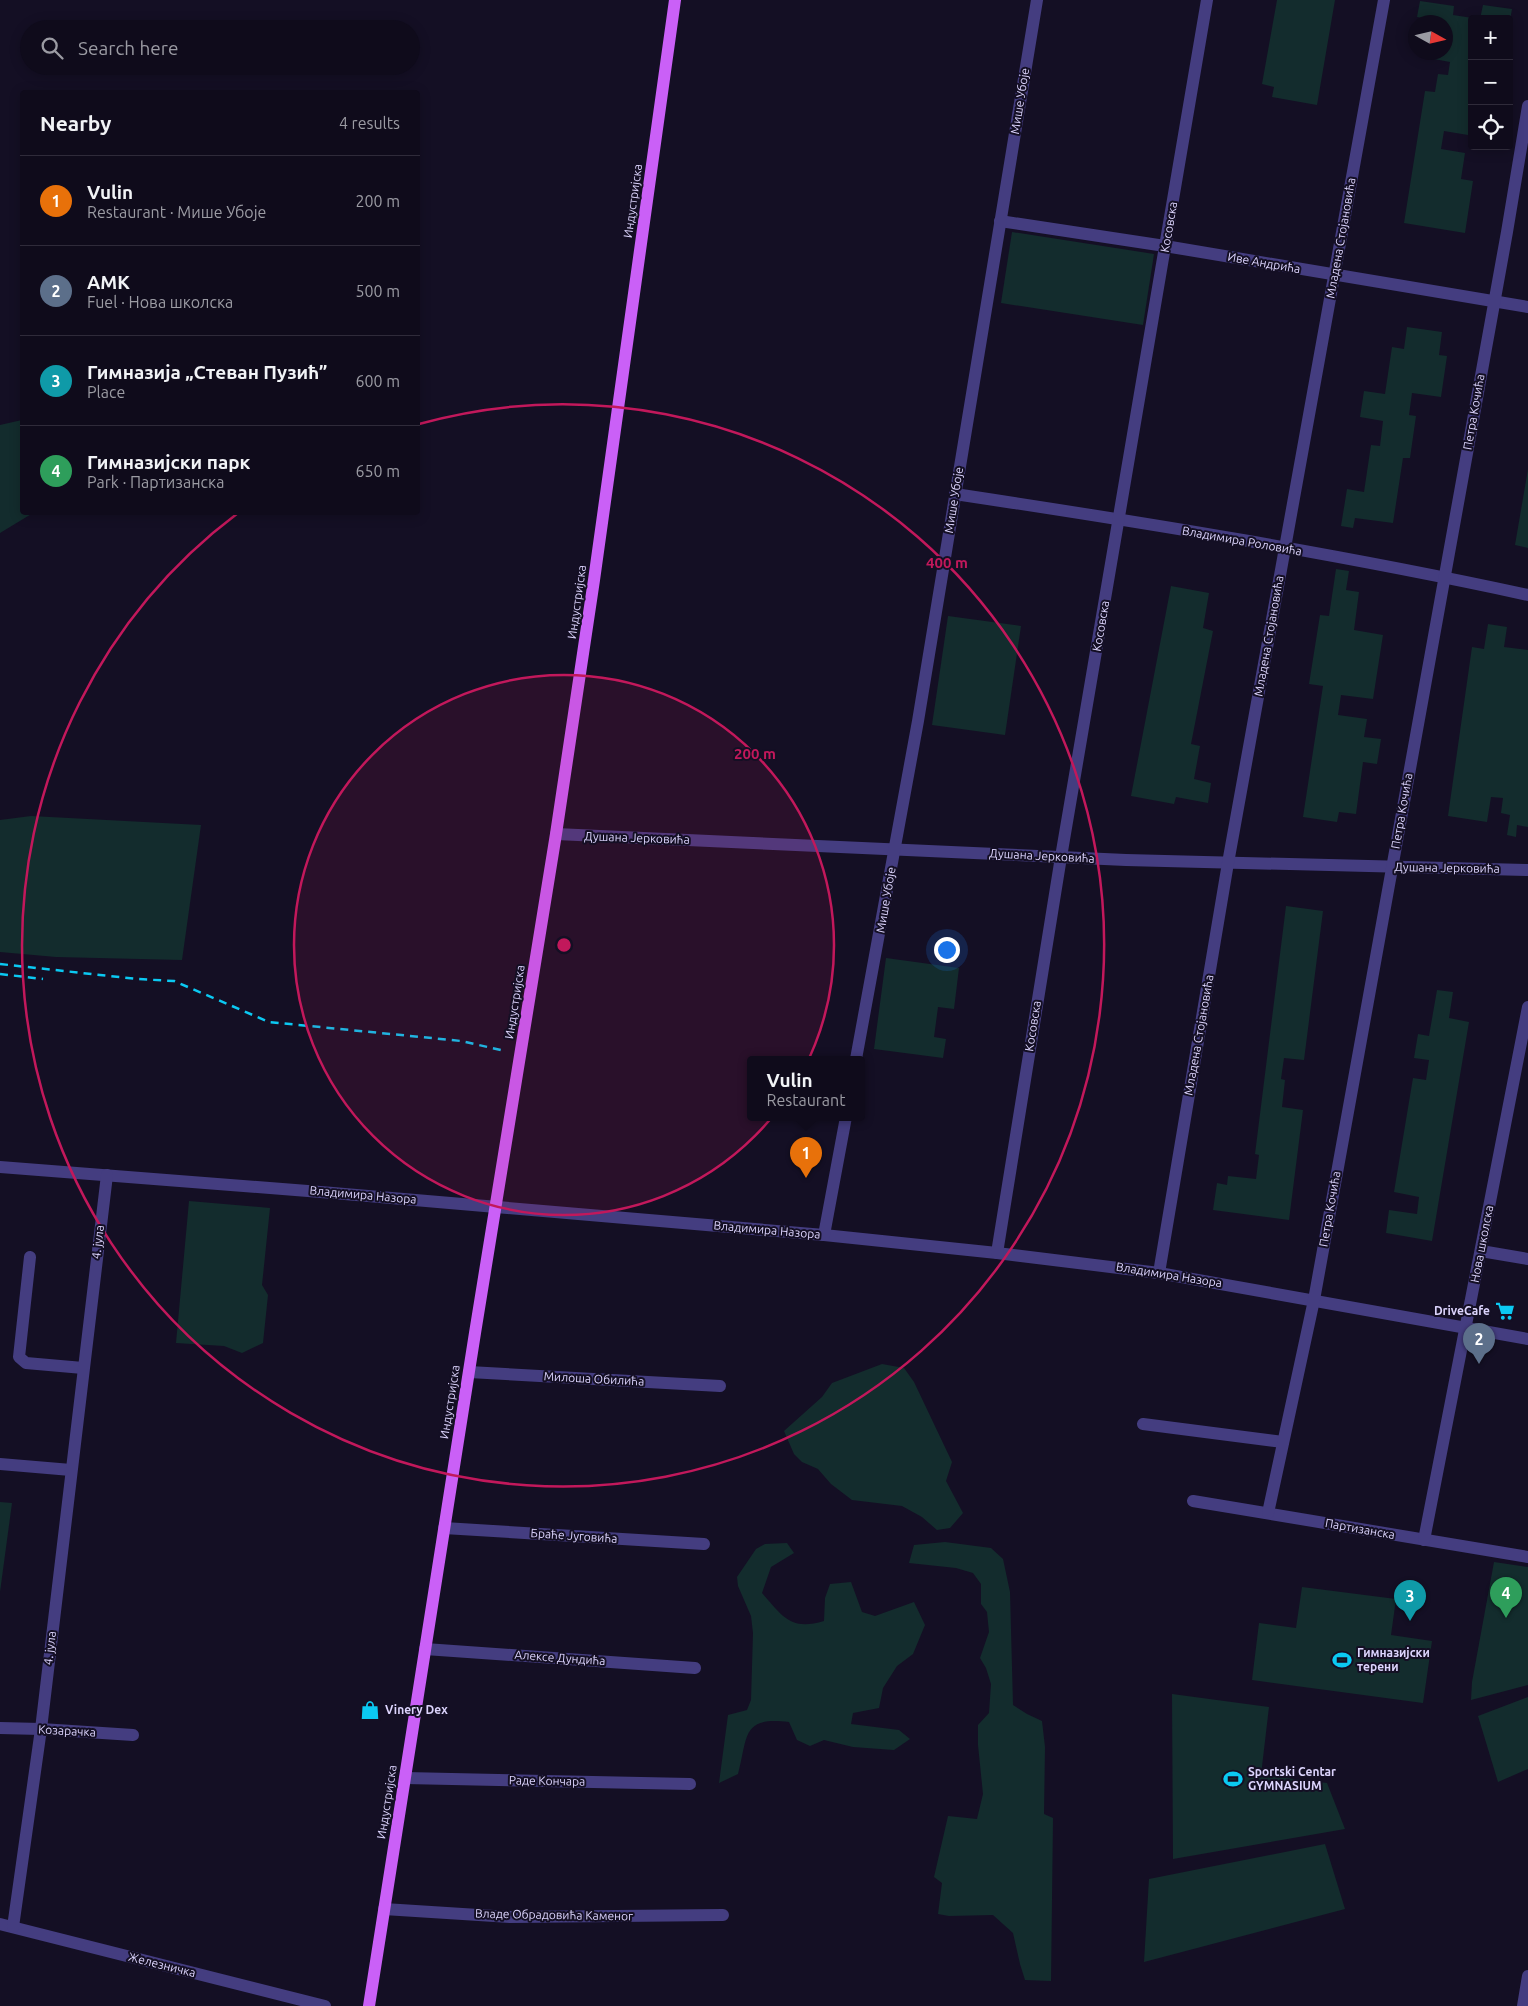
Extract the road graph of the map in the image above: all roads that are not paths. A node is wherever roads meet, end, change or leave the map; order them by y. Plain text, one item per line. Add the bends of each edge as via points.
1 (674, 0) edge
2 (1036, 0) edge
3 (1207, 0) edge
4 (1384, 0) edge
5 (1528, 106) edge
6 (1000, 221) junction
7 (1165, 246) junction
8 (1335, 275) junction
9 (1495, 300) junction
10 (1528, 307) edge
11 (955, 494) junction
12 (1119, 519) junction
13 (1284, 549) junction
14 (1444, 577) junction
15 (1528, 595) edge
16 (556, 834) junction
17 (895, 849) junction
18 (1061, 857) junction
19 (1228, 863) junction
20 (1391, 867) junction
21 (1528, 870) edge
22 (1528, 1007) edge
23 (857, 1056) edge
24 (845, 1121) edge
25 (0, 1167) edge
26 (106, 1175) junction
27 (496, 1206) junction
28 (824, 1234) junction
29 (1481, 1251) junction
30 (997, 1253) junction
31 (30, 1256) dead end
32 (1528, 1259) edge
33 (1158, 1273) junction
34 (1314, 1300) junction
35 (1465, 1328) junction
36 (1528, 1339) edge
37 (83, 1368) junction
38 (469, 1372) junction
39 (720, 1386) dead end
40 (1143, 1424) dead end
41 (1283, 1442) junction
42 (0, 1464) edge
43 (71, 1470) junction
44 (1193, 1501) dead end
45 (1268, 1513) junction
46 (444, 1528) junction
47 (1424, 1540) junction
48 (704, 1544) dead end
49 (1528, 1557) edge
50 (425, 1649) junction
51 (695, 1668) dead end
52 (0, 1728) edge
53 (41, 1729) junction
54 (133, 1735) dead end
55 (405, 1778) junction
56 (690, 1784) dead end
57 (384, 1909) junction
58 (723, 1915) dead end
59 (0, 1924) edge
60 (13, 1927) junction
61 (1528, 1976) edge
62 (325, 2006) edge
63 (369, 2006) edge
64 (1523, 2006) edge

1 - 16 main road, Индустријска
2 - 6 street, Мише Убоје
3 - 7 street, Косовска
4 - 8 street, Младена Стојановића
5 - 9 street, Петра Кочића
6 - 7 street, Иве Андрића
6 - 11 street, Мише Убоје
7 - 8 street, Иве Андрића
7 - 12 street, Косовска
8 - 9 street, Иве Андрића
8 - 13 street, Младена Стојановића
9 - 10 street, Иве Андрића
9 - 14 street, Петра Кочића
11 - 12 street, Владимира Роловића
11 - 17 street, Мише Убоје
12 - 13 street, Владимира Роловића
12 - 18 street, Косовска
13 - 14 street, Владимира Роловића
13 - 19 street, Младена Стојановића
14 - 15 street, Владимира Роловића
14 - 20 street, Петра Кочића
16 - 17 street, Душана Јерковића
16 - 27 main road, Индустријска
17 - 18 street, Душана Јерковића
17 - 23 street, Мише Убоје
18 - 19 street, Душана Јерковића
18 - 30 street, Косовска
19 - 20 street, Душана Јерковића
19 - 33 street, Младена Стојановића
20 - 21 street, Душана Јерковића
20 - 34 street, Петра Кочића
22 - 29 street, Нова школска
24 - 28 street
25 - 26 street, Владимира Назора
26 - 27 street, Владимира Назора
26 - 37 street, 4. јула
27 - 28 street, Владимира Назора
27 - 38 main road, Индустријска
28 - 30 street, Владимира Назора
29 - 32 street
29 - 35 street, Нова школска
30 - 33 street, Владимира Назора
31 - 37 street via 19,1357 26,1362
33 - 34 street, Владимира Назора
34 - 35 street, Владимира Назора
34 - 41 street, Петра Кочића
35 - 36 street, Владимира Назора
35 - 47 street, Нова школска
37 - 43 street, 4. јула
38 - 39 street, Милоша Обилића
38 - 46 main road, Индустријска
40 - 41 street
41 - 45 street, Петра Кочића
42 - 43 street
43 - 53 street, 4. јула
44 - 45 street, Партизанска
45 - 47 street, Партизанска
46 - 48 street, Браће Југовића
46 - 50 main road, Индустријска
47 - 49 street, Партизанска
50 - 51 street, Алексе Дундића
50 - 55 main road, Индустријска
52 - 53 street, Козарачка
53 - 54 street, Козарачка
53 - 60 street, 4. јула
55 - 56 street, Раде Кончара
55 - 57 main road, Индустријска
57 - 58 street, Владе Обрадовића Каменог via 520,1917
57 - 63 main road, Индустријска
59 - 60 street, Железничка
60 - 62 street, Железничка
61 - 64 street

